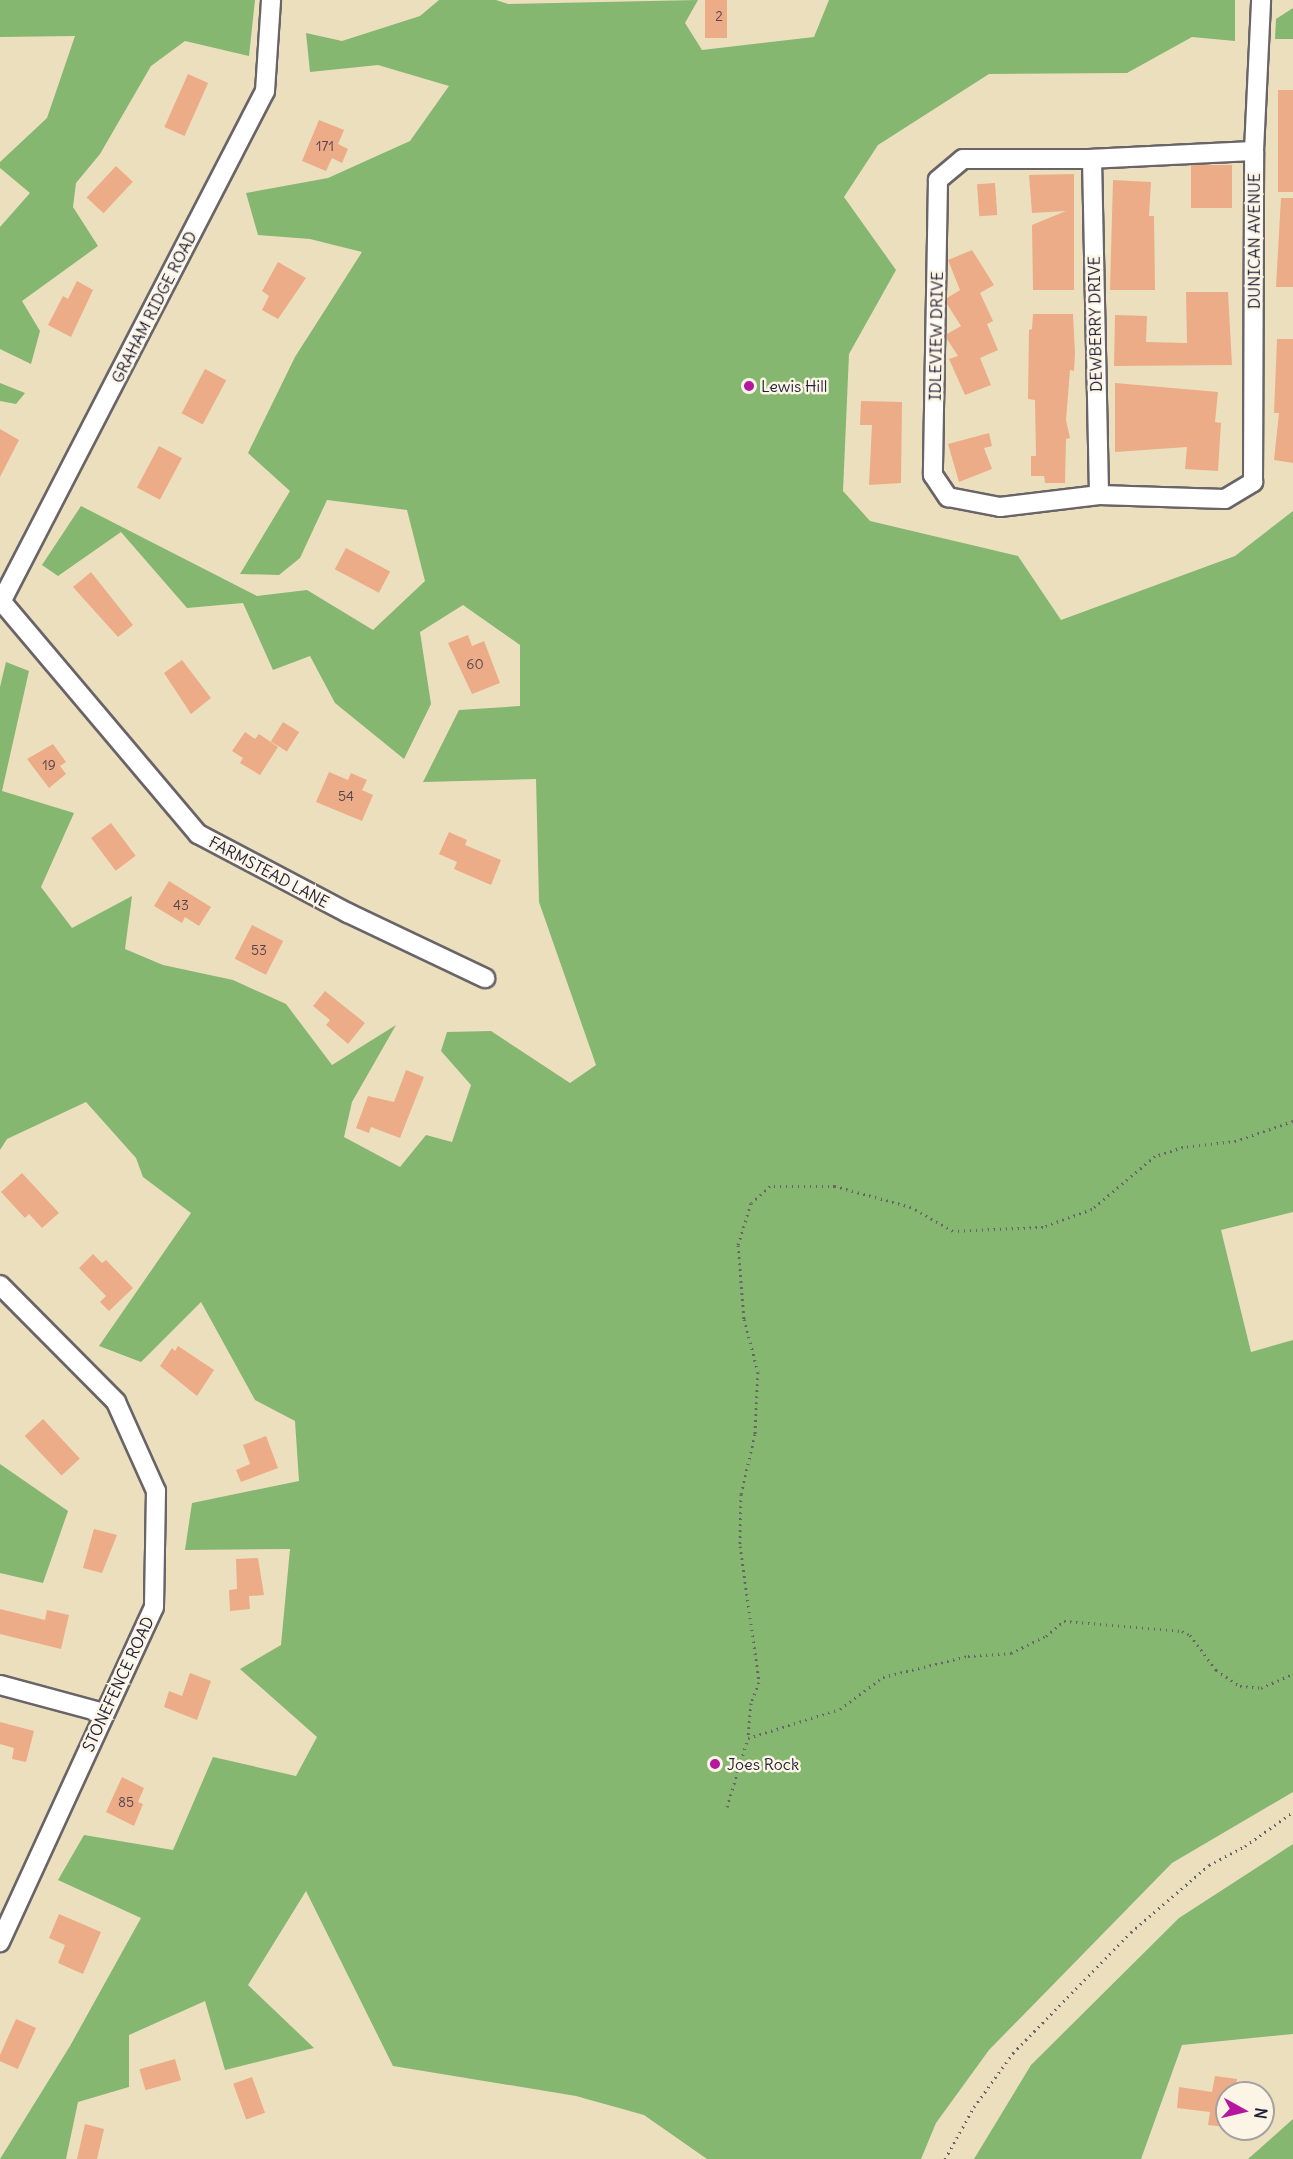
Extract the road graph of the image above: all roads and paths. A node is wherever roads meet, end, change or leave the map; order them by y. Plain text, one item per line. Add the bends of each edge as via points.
1 (271, 0) edge
2 (1261, 0) edge
3 (1254, 152) junction
4 (1092, 159) junction
5 (1099, 495) junction
6 (1, 603) edge
7 (484, 978) dead end
8 (1293, 1121) edge
9 (0, 1284) edge
10 (1293, 1674) edge
11 (0, 1686) edge
12 (104, 1713) junction
13 (748, 1738) junction
14 (727, 1808) dead end
15 (1293, 1812) edge
16 (0, 1942) edge
17 (945, 2159) edge

1 - 6 street, GRAHAM RIDGE ROAD via 265,91
2 - 3 street, DUNICAN AVENUE
3 - 4 street
3 - 5 street, DUNICAN AVENUE via 1253,482 1225,499
4 - 5 street, DEWBERRY DRIVE
4 - 5 street, IDLEVIEW DRIVE via 963,159 938,180 933,475 948,497 1000,507
6 - 7 street, FARMSTEAD LANE via 198,834 348,913
8 - 13 path via 1236,1141 1183,1147 1155,1155 1092,1209 1042,1227 953,1231 911,1207 835,1186 770,1186 751,1203 738,1245 744,1319 758,1372 755,1434 741,1515 745,1588 759,1682 751,1702
9 - 12 street, STONEFENCE ROAD via 116,1402 156,1491 154,1607
10 - 13 path via 1261,1688 1240,1686 1216,1670 1190,1635 1182,1631 1064,1621 1046,1636 1011,1653 969,1656 883,1677 840,1709
11 - 12 street
12 - 16 street, STONEFENCE ROAD
13 - 14 path
15 - 17 path via 1245,1846 1209,1865 1131,1932 1013,2053 974,2107

